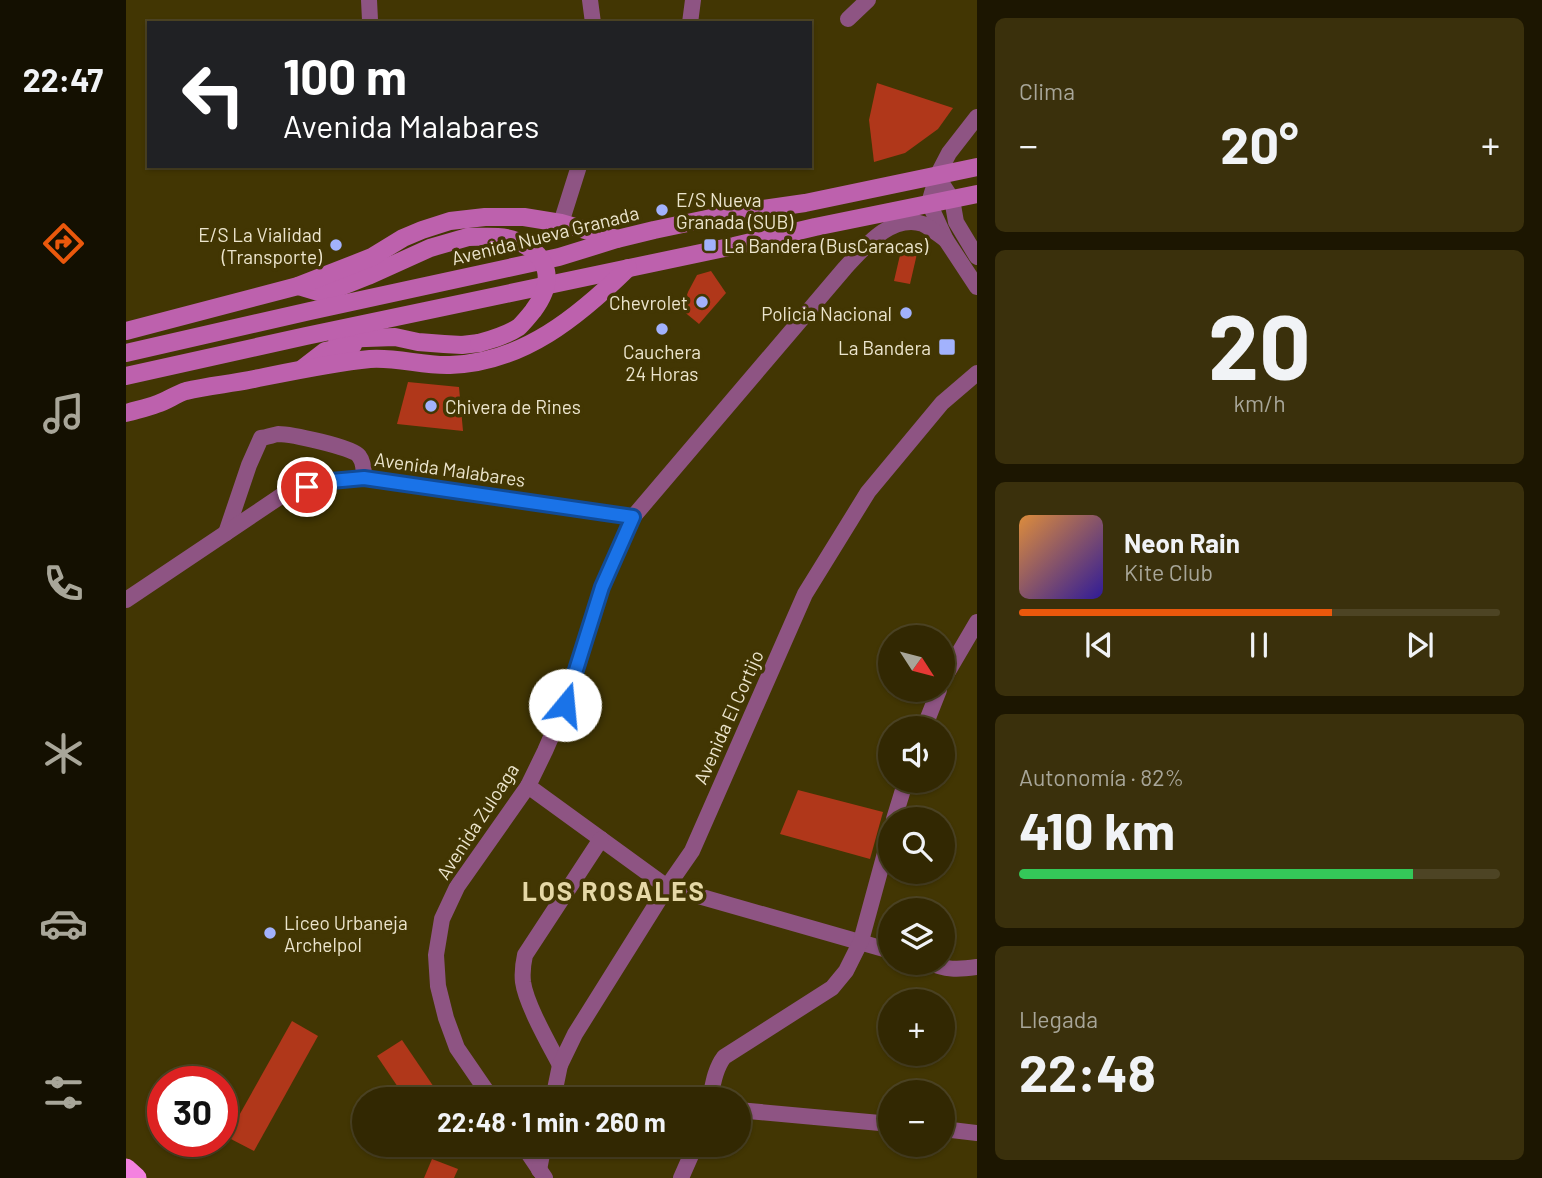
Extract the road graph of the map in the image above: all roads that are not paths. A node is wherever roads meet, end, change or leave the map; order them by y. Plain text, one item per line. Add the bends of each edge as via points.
1 (369, 0) edge
2 (590, 0) edge
3 (693, 0) edge
4 (869, 0) edge
5 (848, 19) dead end
6 (370, 20) dead end
7 (593, 21) edge
8 (690, 21) edge
9 (977, 117) edge
10 (977, 167) edge
11 (578, 168) edge
12 (937, 176) junction
13 (977, 194) edge
14 (952, 199) junction
15 (929, 203) junction
16 (872, 216) junction
17 (561, 223) junction
18 (617, 239) junction
19 (946, 240) junction
20 (977, 257) edge
21 (628, 268) junction
22 (845, 268) junction
23 (368, 276) junction
24 (298, 286) junction
25 (977, 287) edge
26 (310, 311) junction
27 (126, 331) edge
28 (306, 336) junction
29 (395, 337) junction
30 (126, 353) edge
31 (300, 370) junction
32 (977, 373) edge
33 (126, 376) edge
34 (185, 392) junction
35 (126, 400) edge
36 (126, 413) edge
37 (364, 478) junction
38 (633, 517) junction
39 (226, 533) junction
40 (126, 600) edge
41 (977, 622) edge
42 (956, 658) edge
43 (528, 786) junction
44 (600, 839) junction
45 (878, 879) edge
46 (667, 887) junction
47 (861, 941) junction
48 (878, 947) edge
49 (977, 967) edge
50 (955, 970) edge
51 (560, 1065) junction
52 (484, 1087) edge
53 (555, 1087) edge
54 (713, 1087) edge
55 (751, 1111) edge
56 (878, 1123) edge
57 (955, 1130) edge
58 (977, 1133) edge
59 (531, 1157) edge
60 (690, 1157) edge
61 (126, 1169) edge
62 (542, 1174) edge
63 (136, 1178) edge
64 (681, 1178) edge

1 - 6 street
2 - 7 street
3 - 8 street
4 - 5 street
9 - 12 street
10 - 12 main road, Avenida Nueva Granada
11 - 17 street
12 - 14 street
12 - 15 street
12 - 18 main road, Avenida Nueva Granada
13 - 14 main road
14 - 15 main road
14 - 20 street via 956,222
15 - 16 main road
15 - 19 street
16 - 21 main road
16 - 22 street, Avenida Zuloaga
17 - 18 main road
17 - 24 main road via 485,217 450,221
18 - 26 main road, Avenida Nueva Granada via 559,257
19 - 22 street, Avenida Zuloaga via 923,224 903,223 875,237
19 - 25 street
21 - 28 main road
21 - 31 main road via 561,327 507,354 453,365 372,359
22 - 38 street, Avenida Zuloaga
23 - 24 main road via 318,292
23 - 26 main road via 347,297
23 - 29 main road, bridge via 430,248 468,237 518,241 542,261 548,277 543,297 520,326 499,337 463,345
24 - 27 main road
26 - 30 main road, Avenida Nueva Granada
28 - 29 main road via 324,340
28 - 33 main road
29 - 31 main road via 325,351
31 - 34 main road
32 - 46 street, Avenida El Cortijo via 942,403 868,492 805,594 692,851
34 - 35 main road
34 - 36 main road
37 - 38 street, Avenida Malabares
37 - 39 street, Avenida Malabares via 331,481 284,494
37 - 39 street via 360,457 352,450 279,434 261,438
38 - 43 street, Avenida Zuloaga via 602,587 565,705
39 - 40 street, Avenida Malabares
41 - 42 street
43 - 44 street
43 - 52 street, Avenida Zuloaga via 457,887 442,919 436,955 446,1018 457,1048
44 - 46 street
44 - 51 street via 525,955 522,970 528,1001
45 - 47 street
46 - 47 street
46 - 51 street, Avenida El Cortijo
47 - 48 street
47 - 54 street via 832,988 724,1057
49 - 50 street
51 - 53 street, Avenida El Cortijo
55 - 56 street
57 - 58 street
59 - 62 street
60 - 64 street
61 - 63 highway

